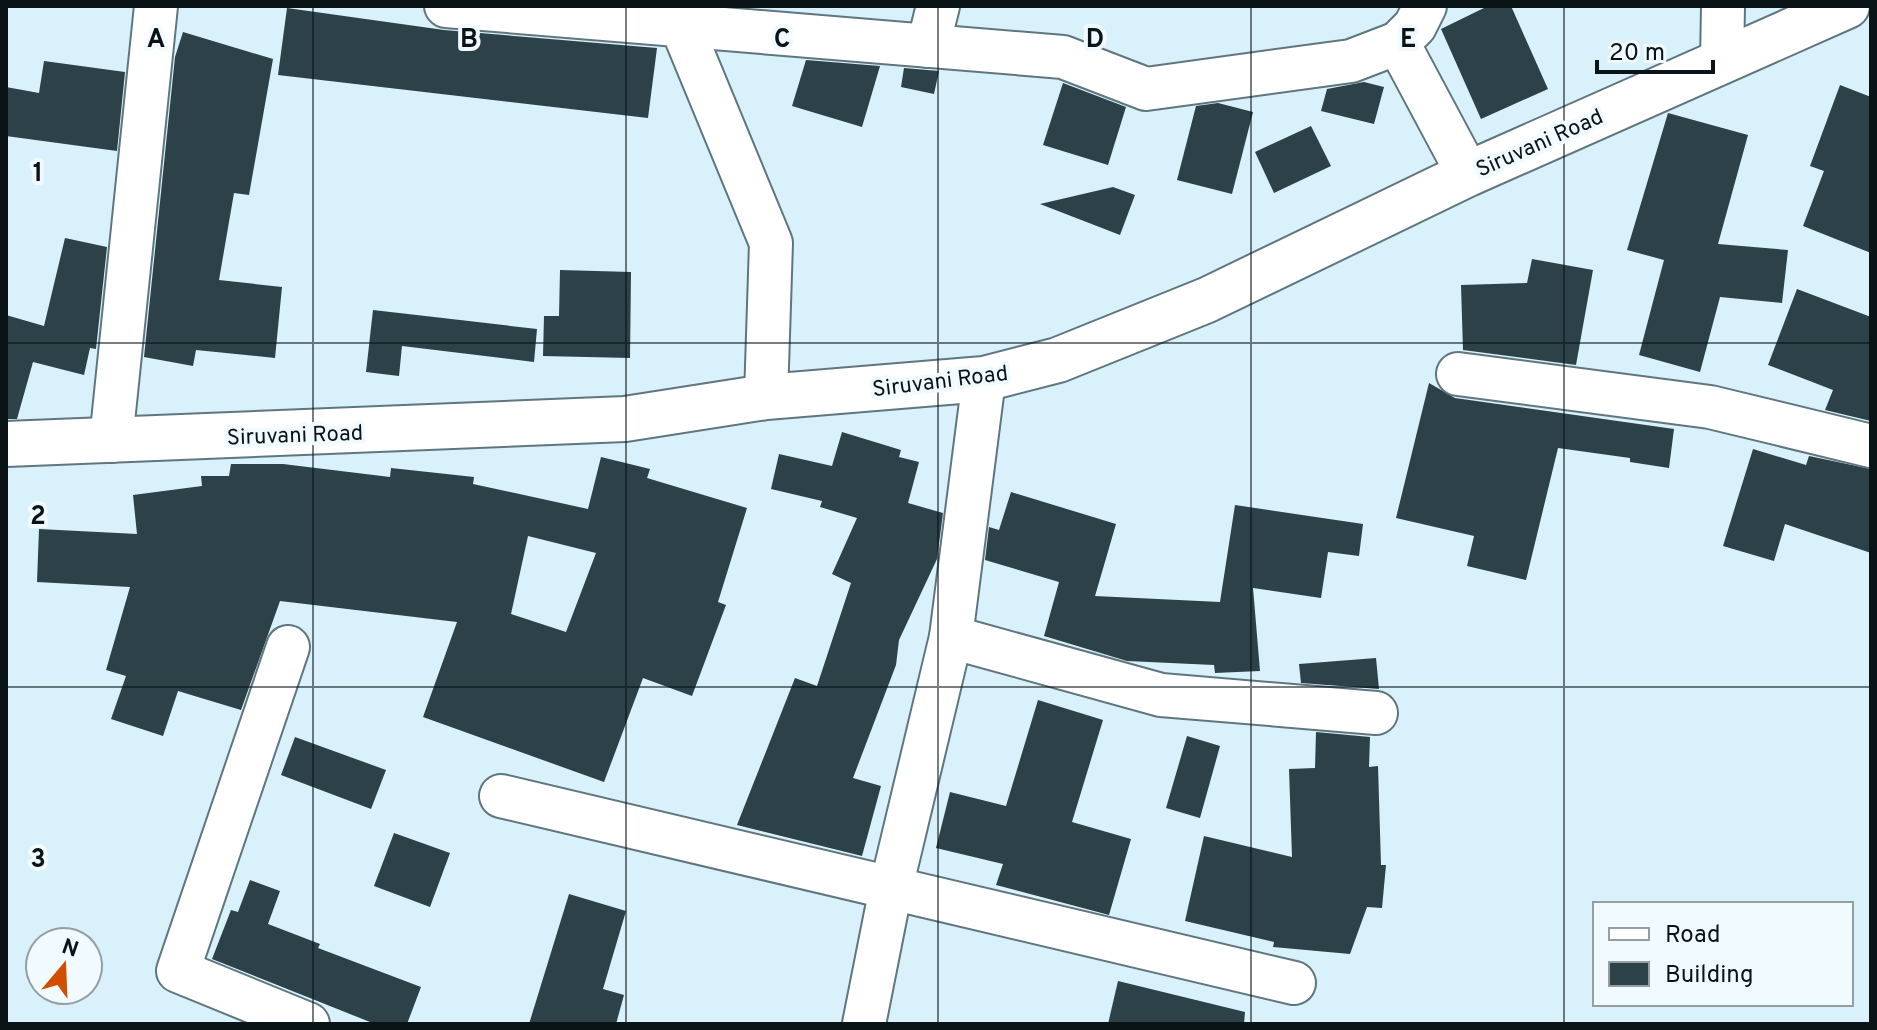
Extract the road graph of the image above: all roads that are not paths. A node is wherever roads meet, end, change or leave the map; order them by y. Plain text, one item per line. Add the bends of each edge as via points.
1 (156, 6) edge
2 (446, 6) edge
3 (938, 6) edge
4 (1425, 6) edge
5 (1723, 6) edge
6 (1847, 6) edge
7 (681, 16) edge
8 (1398, 43) junction
9 (928, 46) junction
10 (1722, 61) junction
11 (1468, 174) junction
12 (1458, 374) dead end
13 (984, 379) junction
14 (766, 397) junction
15 (111, 441) junction
16 (6, 444) edge
17 (1871, 446) edge
18 (951, 637) junction
19 (288, 647) dead end
20 (1376, 713) dead end
21 (501, 796) dead end
22 (891, 888) junction
23 (1294, 983) dead end
24 (308, 1024) edge
25 (864, 1024) edge

1 - 15 street
2 - 7 street
3 - 9 street
4 - 8 street
5 - 10 street
6 - 10 street, Siruvani Road
7 - 9 street
7 - 14 street via 771,243
8 - 9 street via 1351,61 1146,89 1063,57
8 - 11 street
10 - 11 street, Siruvani Road
11 - 13 street, Siruvani Road via 1207,300 1058,360
12 - 17 street via 1710,407
13 - 14 street, Siruvani Road
13 - 18 street
14 - 15 street, Siruvani Road via 625,419
15 - 16 street, Siruvani Road
18 - 20 street via 1161,695
18 - 22 street
19 - 24 street via 178,971
21 - 22 street
22 - 23 street
22 - 25 street

